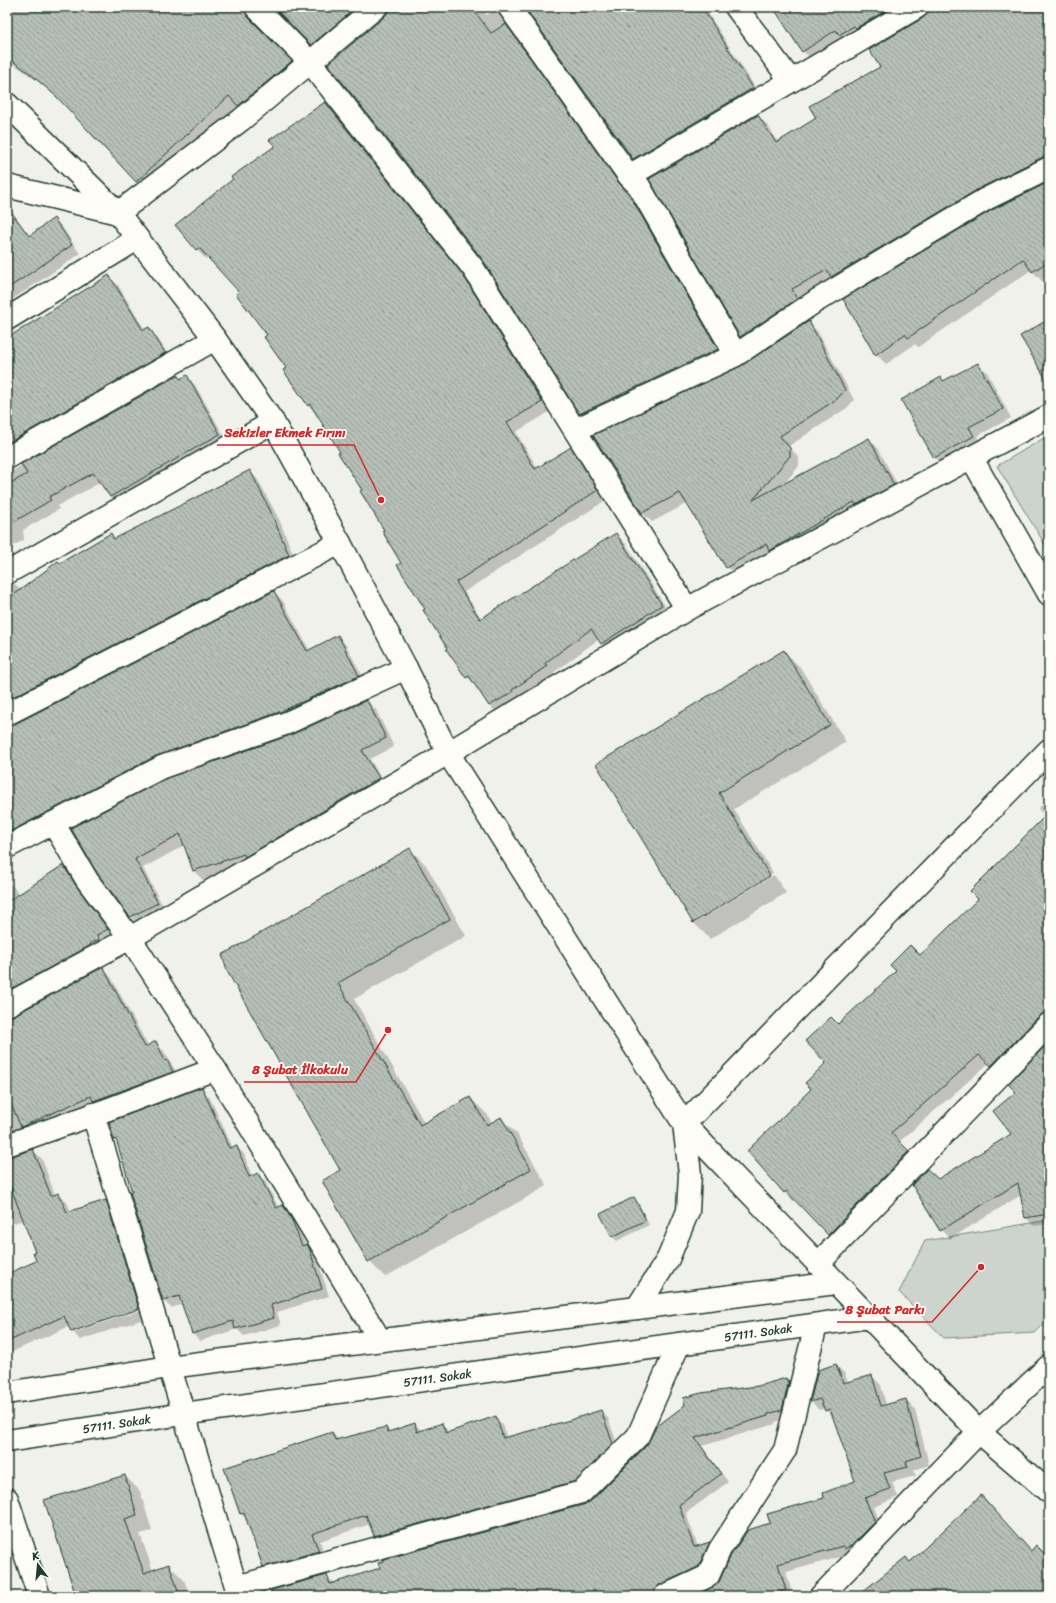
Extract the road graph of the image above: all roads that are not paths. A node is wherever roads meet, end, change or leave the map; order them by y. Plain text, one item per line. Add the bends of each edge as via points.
1 (256, 7) edge
2 (376, 7) edge
3 (509, 7) edge
4 (736, 7) edge
5 (917, 7) edge
6 (310, 62) junction
7 (792, 81) junction
8 (7, 104) edge
9 (1049, 168) edge
10 (629, 176) junction
11 (7, 186) edge
12 (118, 213) junction
13 (137, 239) junction
14 (7, 319) edge
15 (215, 339) junction
16 (736, 355) junction
17 (1049, 416) edge
18 (272, 422) junction
19 (575, 430) junction
20 (971, 457) junction
21 (7, 458) edge
22 (340, 543) junction
23 (7, 573) edge
24 (1049, 594) edge
25 (687, 610) junction
26 (406, 668) junction
27 (7, 714) edge
28 (1049, 750) edge
29 (448, 753) junction
30 (53, 823) junction
31 (7, 847) edge
32 (130, 938) junction
33 (7, 1005) edge
34 (1049, 1024) edge
35 (215, 1069) junction
36 (93, 1114) junction
37 (684, 1124) junction
38 (7, 1145) edge
39 (818, 1264) junction
40 (836, 1283) junction
41 (637, 1308) junction
42 (869, 1317) junction
43 (816, 1324) junction
44 (380, 1340) junction
45 (678, 1344) junction
46 (1049, 1366) edge
47 (169, 1367) junction
48 (7, 1392) edge
49 (183, 1414) junction
50 (979, 1432) junction
51 (7, 1441) edge
52 (1049, 1492) edge
53 (7, 1498) edge
54 (237, 1591) edge
55 (39, 1596) edge
56 (665, 1596) edge
57 (821, 1596) edge

1 - 6 street
2 - 6 street
3 - 10 street
4 - 7 street
5 - 7 street
6 - 12 street via 241,120
6 - 19 street via 473,268
7 - 10 street
8 - 12 street
9 - 16 street via 979,203 816,301
10 - 16 street via 639,186
11 - 12 street
12 - 13 street
13 - 14 street
13 - 15 street
15 - 18 street
15 - 21 street
16 - 19 street
17 - 20 street
18 - 22 street
18 - 23 street
19 - 25 street
20 - 24 street
20 - 25 street
22 - 26 street
22 - 27 street
25 - 29 street
26 - 29 street
26 - 30 street via 287,724 162,767
28 - 37 street
29 - 32 street
29 - 37 street
30 - 31 street
30 - 32 street via 87,880
32 - 33 street
32 - 35 street
34 - 39 street
35 - 36 street
35 - 44 street
36 - 38 street
36 - 47 street
37 - 39 street
37 - 41 street via 690,1174 688,1211 668,1259
39 - 40 street
40 - 41 street
40 - 42 street
41 - 44 street
42 - 43 street, 57111. Sokak
42 - 50 street
43 - 45 street, 57111. Sokak
43 - 56 street via 785,1450 720,1549 708,1576
44 - 47 street
45 - 49 street, 57111. Sokak
45 - 54 street via 638,1436 582,1492
46 - 50 street
47 - 48 street
47 - 49 street
49 - 51 street, 57111. Sokak
49 - 54 street
50 - 52 street
50 - 57 street
53 - 55 street

